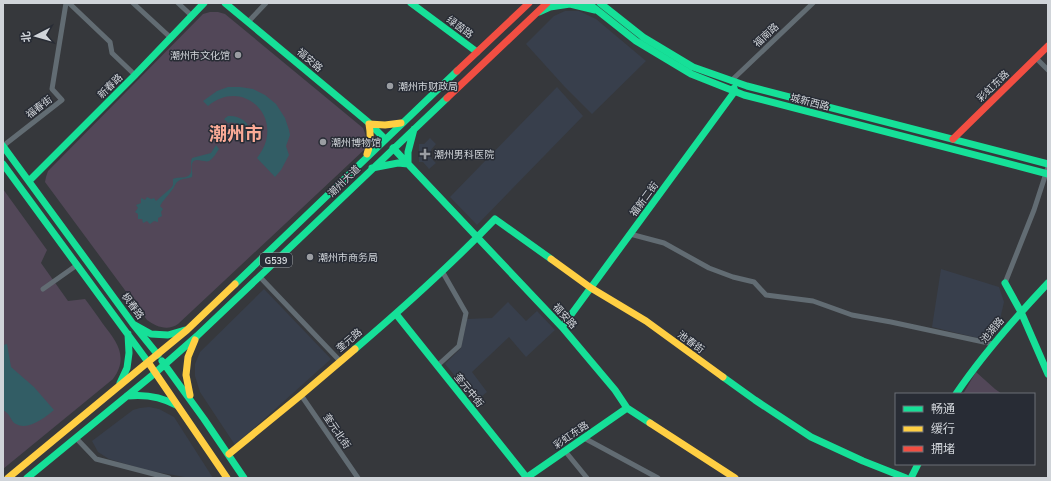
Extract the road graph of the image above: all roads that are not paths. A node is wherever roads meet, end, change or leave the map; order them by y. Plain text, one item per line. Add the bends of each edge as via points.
1 (66, 3) edge
2 (69, 3) edge
3 (133, 3) edge
4 (178, 3) edge
5 (204, 3) edge
6 (225, 3) edge
7 (266, 3) edge
8 (411, 3) edge
9 (529, 3) edge
10 (547, 3) edge
11 (588, 3) edge
12 (813, 3) edge
13 (601, 6) edge
14 (535, 14) junction
15 (192, 16) junction
16 (248, 22) junction
17 (171, 38) junction
18 (1048, 46) edge
19 (477, 52) junction
20 (1036, 58) junction
21 (1048, 70) edge
22 (136, 75) junction
23 (731, 81) junction
24 (735, 91) junction
25 (401, 123) junction
26 (370, 124) junction
27 (414, 128) junction
28 (383, 137) junction
29 (953, 139) junction
30 (3, 146) edge
31 (393, 148) junction
32 (366, 157) junction
33 (408, 164) junction
34 (1048, 164) edge
35 (4, 166) edge
36 (372, 168) junction
37 (1047, 171) edge
38 (29, 181) junction
39 (630, 234) junction
40 (478, 237) junction
41 (77, 265) junction
42 (442, 271) junction
43 (259, 276) junction
44 (1005, 283) joint
45 (1048, 283) edge
46 (591, 288) junction
47 (44, 289) dead end
48 (1021, 312) junction
49 (396, 314) junction
50 (133, 324) junction
51 (562, 327) junction
52 (187, 330) junction
53 (128, 334) junction
54 (197, 336) junction
55 (993, 344) junction
56 (158, 355) junction
57 (340, 361) junction
58 (148, 362) junction
59 (165, 365) junction
60 (437, 366) junction
61 (155, 373) junction
62 (1048, 374) edge
63 (118, 386) junction
64 (957, 393) edge
65 (301, 395) junction
66 (127, 396) junction
67 (190, 399) junction
68 (178, 406) junction
69 (627, 408) junction
70 (76, 438) junction
71 (584, 438) junction
72 (565, 451) junction
73 (229, 454) junction
74 (918, 465) edge
75 (8, 478) edge
76 (27, 478) edge
77 (169, 478) edge
78 (227, 478) edge
79 (244, 478) edge
80 (358, 478) edge
81 (526, 478) edge
82 (587, 478) edge
83 (658, 478) edge
84 (735, 478) edge
85 (906, 478) edge
86 (911, 478) edge

1 - 30 street, 福春街 via 52,89 62,100
2 - 22 street via 110,42 112,53
3 - 17 street
4 - 15 street
5 - 15 main road, 新春路
6 - 16 main road, 福安路
7 - 16 street
8 - 19 main road, 绿茵路
9 - 19 main road, 潮州大道 / G539
10 - 14 main road, 潮州大道 / G539
11 - 13 main road, 城新西路
12 - 23 street, 福南路
13 - 14 main road via 570,4 550,7
13 - 23 main road, 城新西路 via 643,37 693,67
13 - 24 main road, 城新西路 via 636,41 690,74
14 - 27 main road, 潮州大道 / G539
15 - 17 main road, 新春路
16 - 26 main road, 福安路
17 - 22 main road, 新春路
18 - 20 main road, 彩虹东路
19 - 25 main road, 潮州大道 / G539
20 - 21 street
20 - 29 main road, 彩虹东路
22 - 38 main road, 新春路
23 - 24 main road
23 - 29 main road, 城新西路
24 - 37 main road, 城新西路
24 - 39 main road, 福新二街
25 - 26 main road via 387,126
25 - 28 main road, 潮州大道 / G539
26 - 28 main road, 福安路
26 - 32 main road via 371,142
27 - 31 main road, 潮州大道 / G539
27 - 33 main road
28 - 32 main road, 潮州大道 / G539
29 - 34 main road, 城新西路
30 - 38 main road, 枫春路
31 - 33 main road, 福安路
31 - 36 main road, 潮州大道 / G539
32 - 52 main road, 潮州大道 / G539
33 - 36 main road via 398,163
33 - 40 main road, 福安路
35 - 41 main road, 枫春路
36 - 43 main road, 潮州大道 / G539
37 - 44 street
38 - 50 main road, 枫春路
39 - 46 main road, 福新二街
39 - 55 street via 664,243 709,268 754,282 766,296 813,302 852,315
40 - 42 main road, 奎元路
40 - 46 main road, 池春街 via 495,219
40 - 51 main road, 福安路
41 - 47 street
41 - 53 main road, 枫春路
42 - 49 main road, 奎元路
42 - 60 street via 466,313 459,346
43 - 54 main road, 潮州大道 / G539
43 - 57 street
44 - 48 main road
45 - 48 main road, 池湖路
46 - 51 main road, 福新二街
46 - 85 main road, 池春街 via 646,321 810,438
48 - 55 main road, 池湖路
48 - 62 main road
49 - 57 main road, 奎元路
49 - 60 main road, 奎元中街
50 - 52 main road via 151,334 168,335
50 - 56 main road, 枫春路
51 - 69 main road, 福安路
52 - 56 main road, 潮州大道 / G539
53 - 58 main road, 枫春路
53 - 63 main road via 127,368
54 - 59 main road, 潮州大道 / G539
54 - 67 main road via 186,369
55 - 64 main road, 池湖路
56 - 58 main road, 潮州大道 / G539
56 - 59 main road, 枫春路
57 - 65 main road, 奎元路
58 - 61 main road, 枫春路
58 - 63 main road, 潮州大道
59 - 61 main road, 潮州大道 / G539
59 - 67 main road, 枫春路
60 - 81 main road, 奎元中街
61 - 66 main road, 潮州大道
61 - 68 main road, 枫春路
63 - 75 main road, 潮州大道
65 - 73 main road, 奎元路
65 - 80 street, 奎元北街
66 - 68 main road via 156,396
66 - 70 main road, 潮州大道
67 - 73 main road, 枫春路
68 - 78 main road, 枫春路
69 - 71 main road, 彩虹东路
69 - 84 main road, 福安路
70 - 76 main road, 潮州大道
70 - 77 street via 96,459
71 - 72 main road, 彩虹东路
71 - 83 street
72 - 81 main road, 彩虹东路
72 - 82 street
73 - 79 main road, 枫春路
74 - 86 main road

